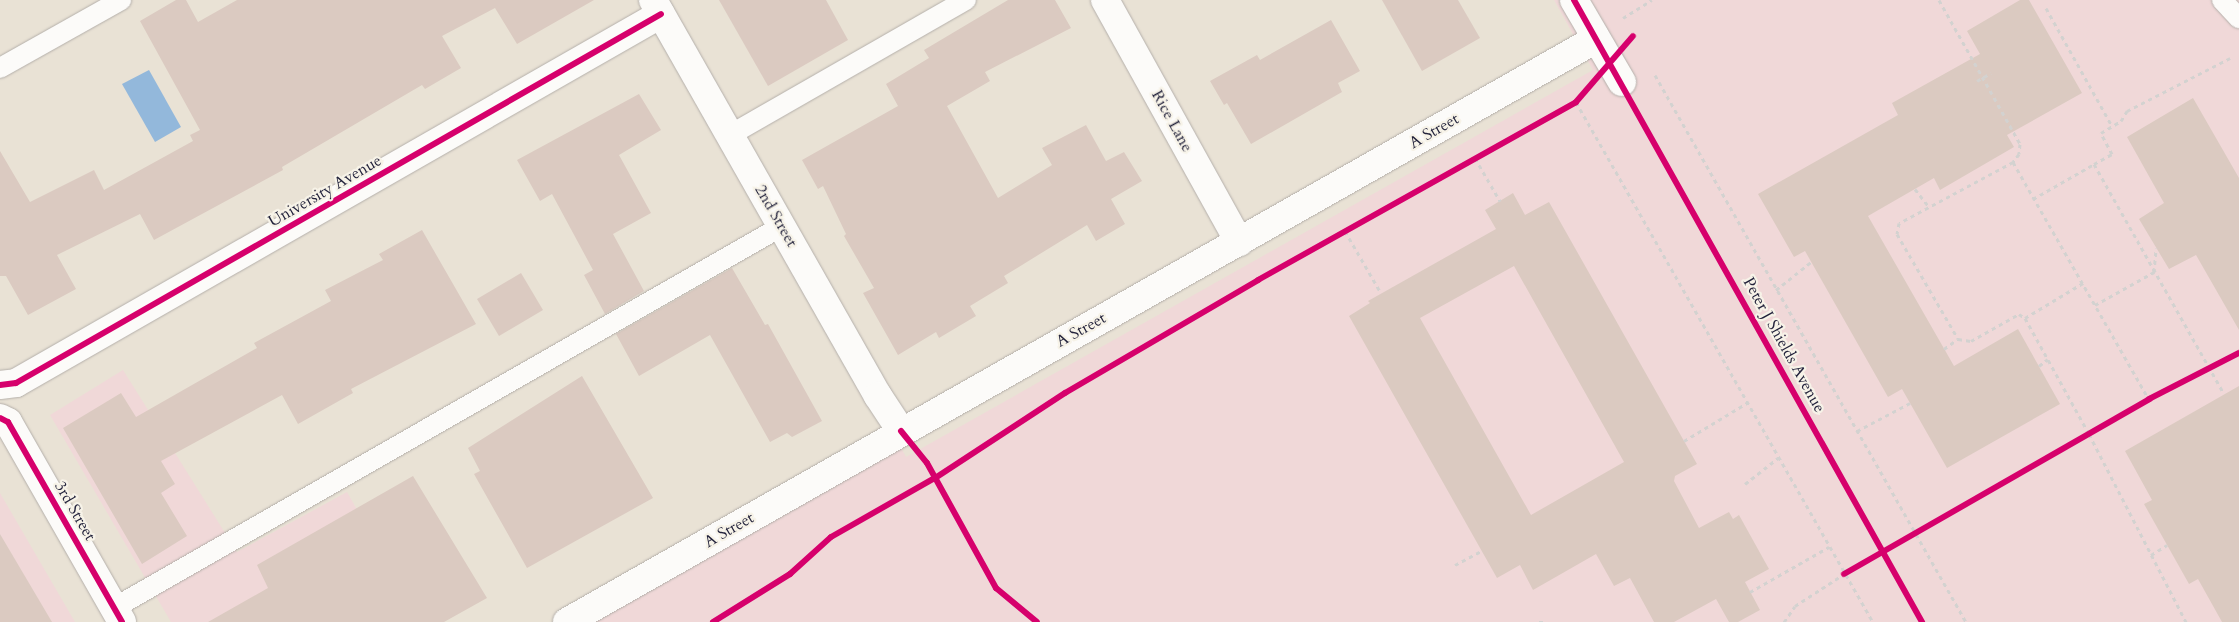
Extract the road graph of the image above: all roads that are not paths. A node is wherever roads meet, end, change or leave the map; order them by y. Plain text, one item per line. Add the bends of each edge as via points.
1 (120, 0) edge
2 (966, 0) edge
3 (1105, 0) edge
4 (1574, 0) edge
5 (2222, 0) edge
6 (657, 7) edge
7 (2239, 18) edge
8 (1596, 39) junction
9 (0, 68) edge
10 (1617, 73) road end
11 (730, 135) junction
12 (782, 226) junction
13 (1239, 242) junction
14 (0, 385) edge
15 (0, 418) edge
16 (901, 431) junction
17 (118, 615) edge
18 (567, 622) edge

1 - 9 lane
2 - 11 lane
3 - 13 street, Rice Lane
4 - 8 street
5 - 7 lane
6 - 11 street, 2nd Street
6 - 14 street, University Avenue via 16,383
8 - 10 street
8 - 13 street, A Street
11 - 12 street, 2nd Street
12 - 16 street, 2nd Street
12 - 17 lane
13 - 16 street, A Street
15 - 17 street, 3rd Street via 8,422
16 - 18 street, A Street

